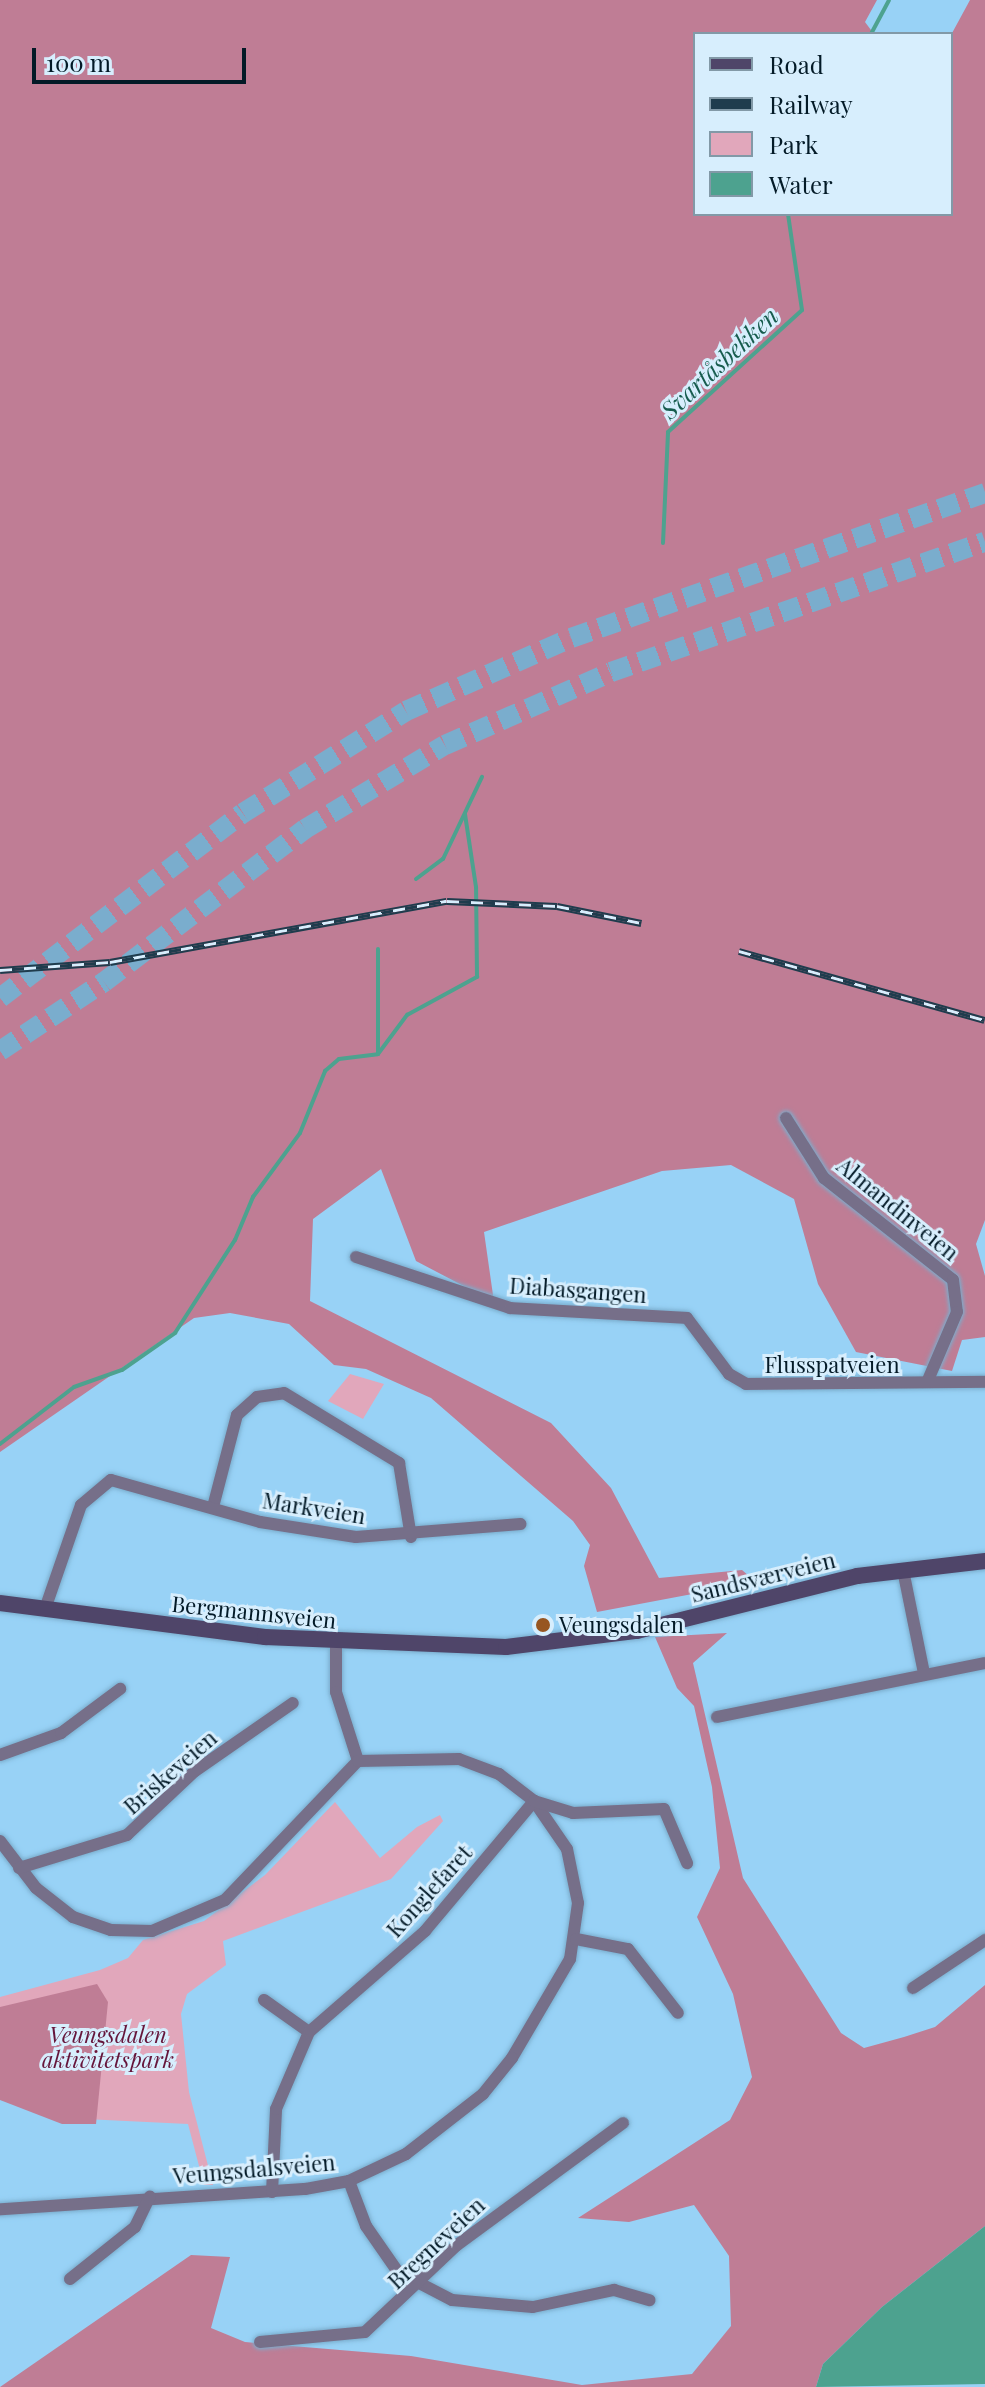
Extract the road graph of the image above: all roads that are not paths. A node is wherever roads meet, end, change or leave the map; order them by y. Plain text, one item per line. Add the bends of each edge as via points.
1 (786, 1118) dead end
2 (356, 1257) dead end
3 (729, 1374) joint
4 (928, 1380) junction
5 (985, 1382) edge
6 (213, 1507) junction
7 (520, 1524) dead end
8 (411, 1537) junction
9 (985, 1561) edge
10 (903, 1570) junction
11 (0, 1603) edge
12 (45, 1609) junction
13 (336, 1642) junction
14 (506, 1647) joint
15 (985, 1663) edge
16 (924, 1673) junction
17 (120, 1689) dead end
18 (293, 1703) dead end
19 (717, 1717) dead end
20 (0, 1755) edge
21 (358, 1761) junction
22 (534, 1801) junction
23 (0, 1841) edge
24 (687, 1863) dead end
25 (19, 1868) junction
26 (576, 1939) junction
27 (985, 1940) edge
28 (913, 1988) dead end
29 (264, 2000) dead end
30 (678, 2013) dead end
31 (309, 2032) junction
32 (623, 2123) dead end
33 (349, 2181) junction
34 (272, 2192) junction
35 (150, 2196) junction
36 (0, 2209) edge
37 (70, 2279) dead end
38 (416, 2286) junction
39 (650, 2300) dead end
40 (260, 2342) dead end

1 - 4 street, Almandinveien via 824,1178 953,1280 957,1312
2 - 3 street, Diabasgangen via 510,1308 687,1318
3 - 4 street, Flusspatveien via 755,1385 886,1388
4 - 5 street, Flusspatveien
6 - 8 street, Markveien via 296,1529
6 - 8 street via 237,1415 250,1400 284,1393 399,1463
6 - 12 street, Markveien via 128,1482 99,1485 60,1550
7 - 8 street, Markveien
9 - 10 main road, Sandsværveien
10 - 14 main road, Sandsværveien via 637,1631
10 - 16 street
11 - 12 main road, Bergmannsveien
12 - 13 main road, Bergmannsveien
13 - 14 main road, Bergmannsveien
13 - 21 street via 336,1692
15 - 16 street
16 - 19 street
17 - 20 street via 61,1733
18 - 25 street, Briskeveien via 218,1753 127,1835
21 - 22 street, Veungsdalsveien via 459,1759 499,1774
21 - 25 street via 225,1900 176,1925 137,1933 94,1926 55,1904
22 - 24 street, Veungsdalsveien via 573,1813 664,1809
22 - 26 street, Veungsdalsveien via 575,1873
22 - 31 street, Konglefaret via 425,1931
23 - 25 street
26 - 30 street via 636,1955
26 - 33 street, Veungsdalsveien via 548,2002 483,2094 406,2154
27 - 28 street
29 - 31 street
31 - 34 street, Konglefaret via 276,2109
32 - 38 street, Bregneveien via 476,2229
33 - 34 street, Veungsdalsveien
33 - 38 street via 380,2249
34 - 35 street, Veungsdalsveien
35 - 36 street, Veungsdalsveien
35 - 37 street, Veungsdalsveien via 126,2236
38 - 39 street via 480,2308 554,2304 614,2290
38 - 40 street, Bregneveien via 365,2332

